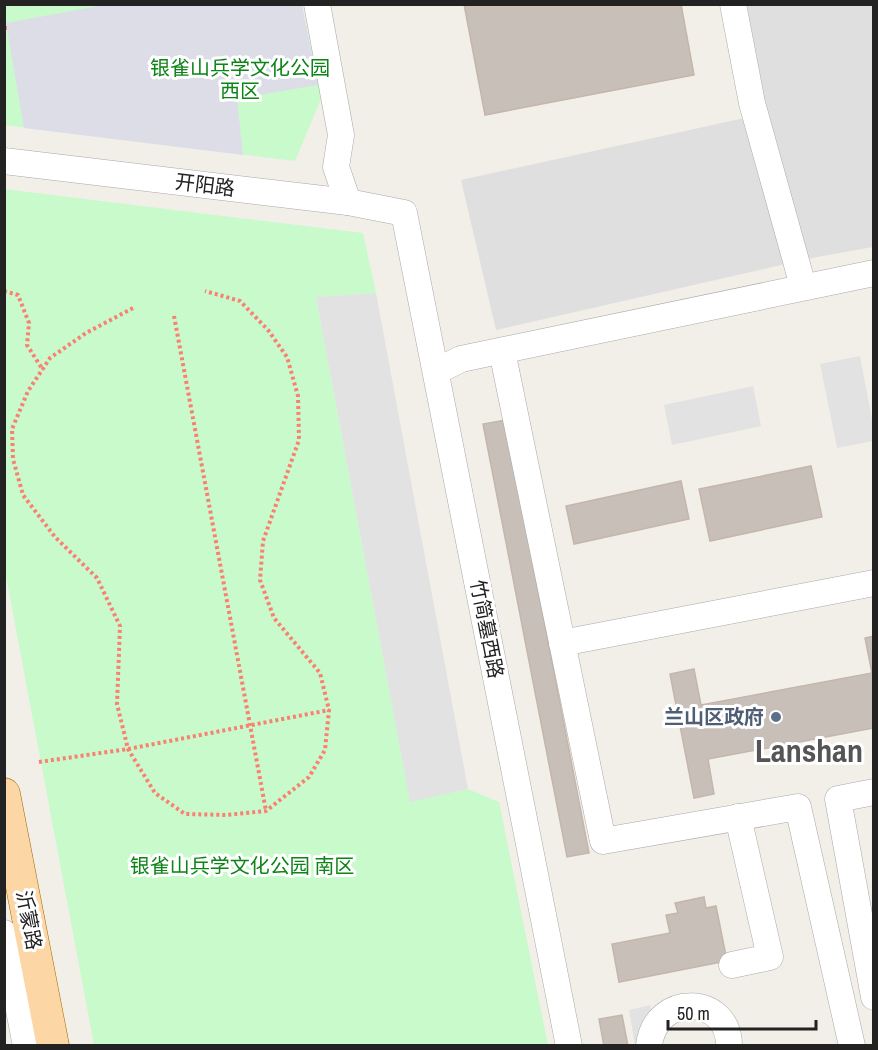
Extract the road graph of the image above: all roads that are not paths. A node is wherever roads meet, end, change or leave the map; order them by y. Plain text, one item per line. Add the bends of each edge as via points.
1 (317, 4) edge
2 (733, 4) edge
3 (4, 161) edge
4 (348, 202) junction
5 (404, 213) joint
6 (873, 273) edge
7 (803, 286) junction
8 (502, 351) junction
9 (437, 371) junction
10 (873, 583) edge
11 (562, 643) junction
12 (873, 792) edge
13 (4, 794) edge
14 (738, 817) junction
15 (4, 933) edge
16 (732, 965) dead end
17 (873, 997) edge
18 (873, 1042) edge
19 (26, 1046) edge
20 (53, 1046) edge
21 (569, 1046) edge
22 (649, 1046) edge
23 (729, 1046) edge
24 (855, 1046) edge

1 - 4 street via 341,135 336,167
2 - 7 street via 752,103
3 - 4 street, 开阳路
4 - 5 street, 开阳路
5 - 9 street, 竹简墓西路
6 - 7 street
7 - 8 street
8 - 9 street via 461,358
8 - 11 street
9 - 21 street, 竹简墓西路
10 - 11 street
11 - 14 street via 603,841
12 - 17 street via 838,799
13 - 20 main road, 沂蒙路
14 - 16 street via 770,957
14 - 24 street via 798,807
15 - 19 street
18 - 24 street
22 - 23 street via 657,1021 673,1009 693,1005 718,1017 726,1029

